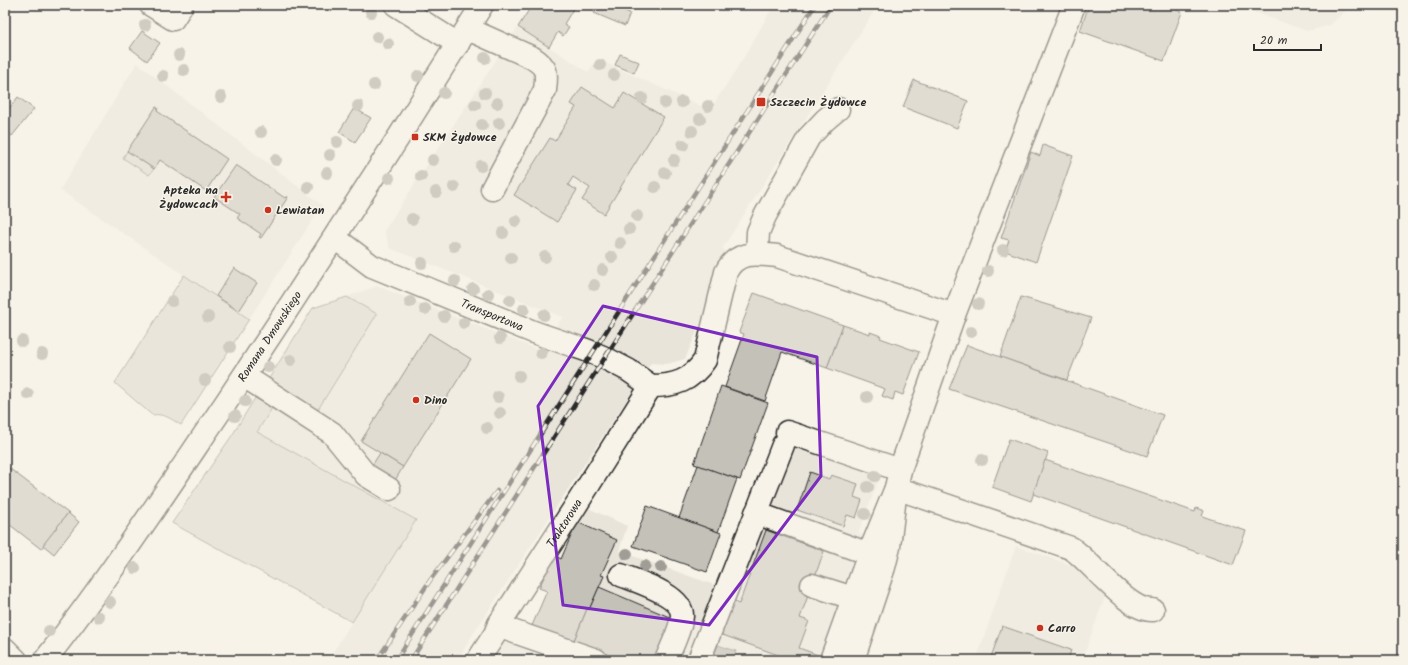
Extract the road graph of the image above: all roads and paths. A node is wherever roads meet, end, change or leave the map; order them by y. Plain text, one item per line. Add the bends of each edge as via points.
1 (151, 5) edge
2 (182, 5) edge
3 (396, 5) edge
4 (482, 5) edge
5 (1074, 5) edge
6 (463, 36) junction
7 (838, 109) dead end
8 (492, 189) dead end
9 (335, 238) junction
10 (756, 254) junction
11 (954, 315) junction
12 (244, 376) junction
13 (651, 386) junction
14 (898, 479) junction
15 (389, 489) dead end
16 (756, 513) junction
17 (869, 554) junction
18 (621, 575) dead end
19 (812, 585) dead end
20 (853, 598) junction
21 (1153, 610) dead end
22 (499, 624) junction
23 (5, 649) edge
24 (16, 660) edge
25 (45, 660) edge
26 (478, 660) edge
27 (596, 660) edge
28 (666, 660) edge
29 (699, 660) edge
30 (831, 660) edge
31 (853, 660) edge

1 - 2 main road via 172,19
3 - 6 main road
4 - 6 main road, Romana Dmowskiego
5 - 11 main road
6 - 8 main road via 533,58 543,64 546,75 545,90
6 - 9 main road, Romana Dmowskiego
7 - 10 main road via 809,137 758,232
9 - 12 main road, Romana Dmowskiego
9 - 13 main road, Transportowa via 372,266 536,333 605,358
10 - 11 main road via 777,256
10 - 13 main road via 744,255 729,265 704,360 699,369 679,383
11 - 14 main road
12 - 15 main road via 332,433 366,475
12 - 25 main road, Romana Dmowskiego via 101,585
13 - 22 main road, Traktorowa
14 - 16 main road via 785,438
14 - 17 main road
14 - 21 main road via 1071,548 1132,603
14 - 31 main road via 884,567
16 - 17 main road
16 - 29 main road
17 - 20 main road
18 - 28 main road via 667,595 678,604 681,621
19 - 20 main road
20 - 30 main road
22 - 26 main road, Traktorowa
22 - 27 main road via 509,630
23 - 24 main road

